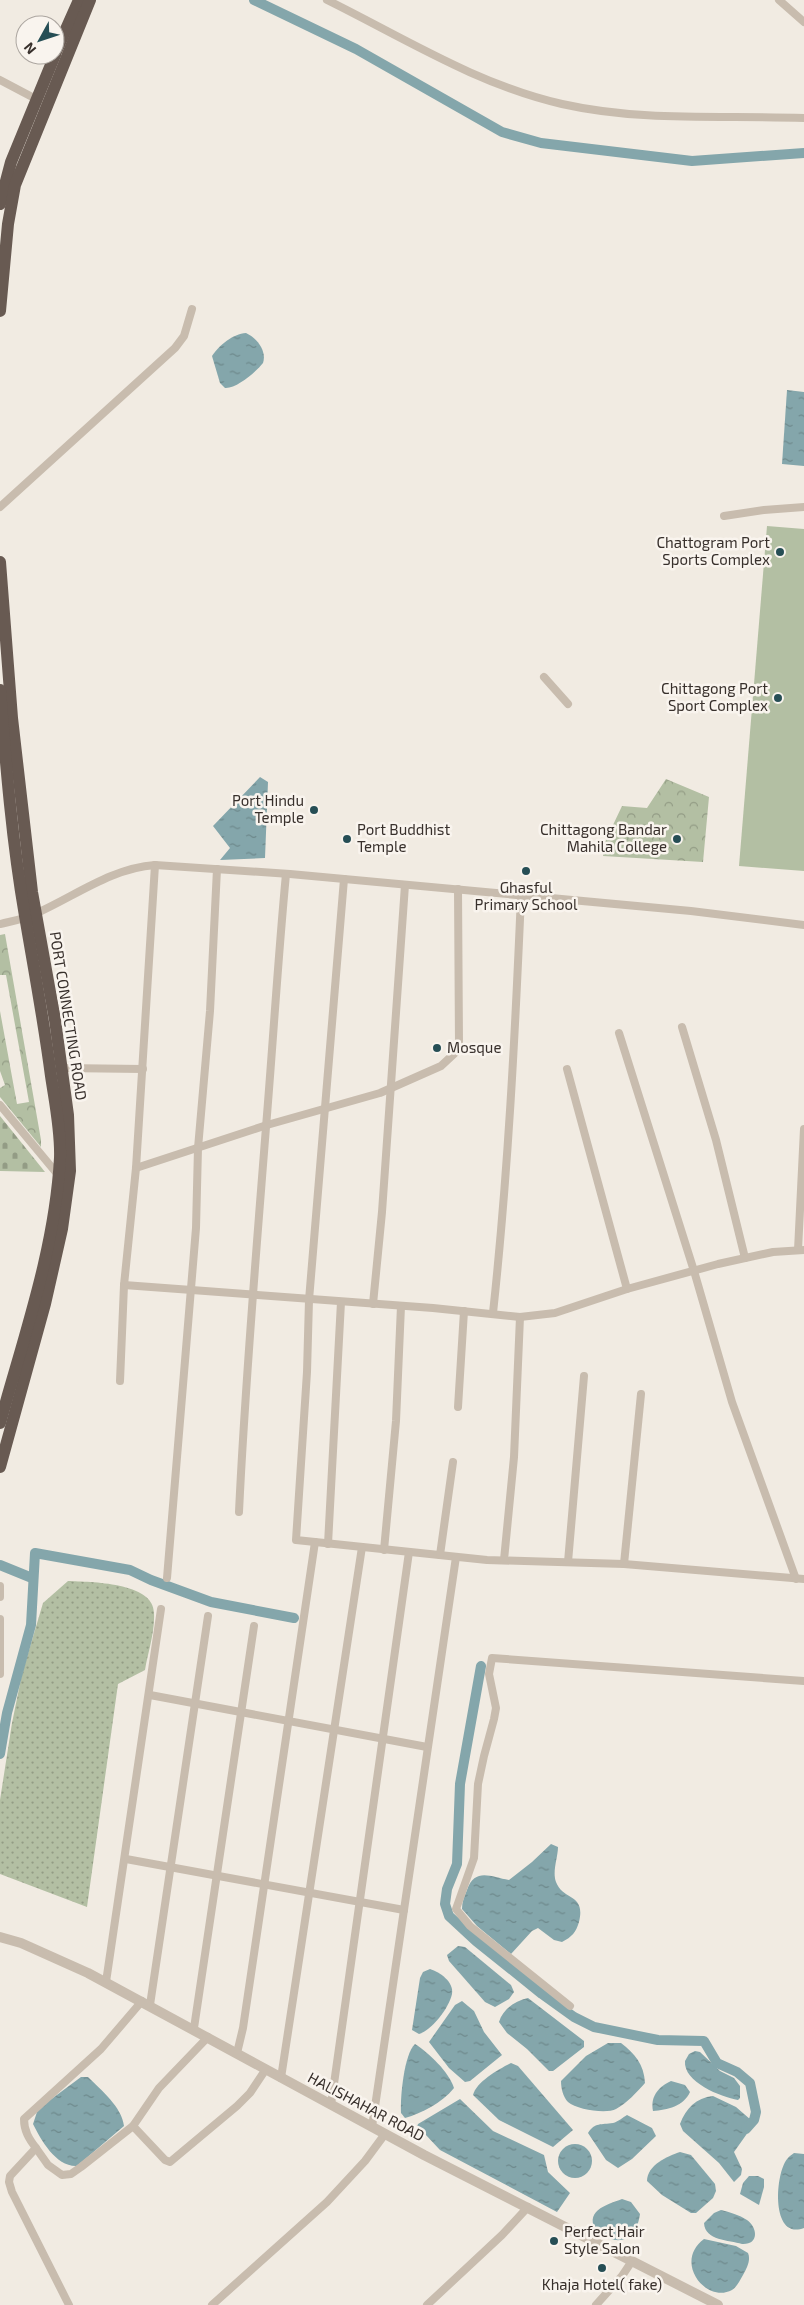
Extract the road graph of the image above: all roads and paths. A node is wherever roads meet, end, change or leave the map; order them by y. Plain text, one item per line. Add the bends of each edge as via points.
1 (79, 0) edge
2 (90, 0) edge
3 (327, 0) edge
4 (779, 0) edge
5 (803, 20) edge
6 (65, 32) edge
7 (51, 65) edge
8 (0, 80) edge
9 (36, 99) junction
10 (804, 118) edge
11 (0, 204) edge
12 (192, 309) dead end
13 (0, 311) edge
14 (0, 507) edge
15 (804, 507) edge
16 (724, 516) dead end
17 (0, 562) edge
18 (544, 677) dead end
19 (0, 690) edge
20 (568, 704) dead end
21 (155, 865) junction
22 (218, 869) junction
23 (286, 874) junction
24 (344, 879) junction
25 (405, 884) junction
26 (458, 889) junction
27 (522, 896) junction
28 (30, 916) junction
29 (0, 924) edge
30 (804, 925) edge
31 (682, 1027) dead end
32 (619, 1033) dead end
33 (61, 1068) junction
34 (567, 1069) dead end
35 (143, 1070) junction
36 (390, 1089) junction
37 (0, 1105) edge
38 (326, 1109) junction
39 (266, 1124) junction
40 (804, 1130) edge
41 (198, 1148) junction
42 (136, 1168) junction
43 (58, 1176) junction
44 (801, 1250) edge
45 (745, 1258) junction
46 (694, 1271) junction
47 (124, 1285) junction
48 (627, 1289) junction
49 (190, 1290) junction
50 (252, 1295) junction
51 (309, 1300) junction
52 (341, 1302) junction
53 (373, 1304) junction
54 (401, 1306) junction
55 (464, 1311) junction
56 (493, 1313) junction
57 (520, 1317) junction
58 (584, 1376) dead end
59 (120, 1381) dead end
60 (641, 1394) dead end
61 (458, 1407) dead end
62 (0, 1423) edge
63 (453, 1462) dead end
64 (0, 1468) edge
65 (239, 1512) dead end
66 (315, 1542) junction
67 (328, 1544) junction
68 (362, 1547) junction
69 (384, 1550) junction
70 (409, 1552) junction
71 (440, 1555) junction
72 (456, 1557) junction
73 (504, 1560) junction
74 (568, 1562) junction
75 (624, 1564) junction
76 (167, 1578) dead end
77 (800, 1579) edge
78 (0, 1586) edge
79 (0, 1597) edge
80 (162, 1609) dead end
81 (208, 1616) dead end
82 (0, 1619) edge
83 (254, 1626) dead end
84 (0, 1674) edge
85 (804, 1681) edge
86 (150, 1695) junction
87 (196, 1703) junction
88 (241, 1712) junction
89 (289, 1721) junction
90 (334, 1729) junction
91 (383, 1738) junction
92 (427, 1746) junction
93 (126, 1859) junction
94 (171, 1868) junction
95 (216, 1876) junction
96 (264, 1884) junction
97 (310, 1892) junction
98 (360, 1901) junction
99 (404, 1910) junction
100 (0, 1936) edge
101 (106, 1982) junction
102 (146, 2003) junction
103 (570, 2006) dead end
104 (194, 2028) junction
105 (208, 2036) junction
106 (237, 2053) junction
107 (266, 2069) junction
108 (282, 2078) junction
109 (331, 2105) junction
110 (133, 2126) junction
111 (372, 2127) junction
112 (385, 2134) junction
113 (36, 2148) junction
114 (528, 2207) junction
115 (632, 2261) junction
116 (69, 2305) edge
117 (212, 2305) edge
118 (427, 2305) edge
119 (596, 2305) edge
120 (718, 2305) edge

1 - 6 highway
2 - 13 highway via 14,185
3 - 10 street via 458,67 561,104 664,117
4 - 5 street
7 - 9 highway
8 - 9 street
9 - 11 highway via 11,162
12 - 14 street via 184,336 175,348
15 - 16 street
17 - 28 highway, PORT CONNECTING ROAD
18 - 20 street
19 - 28 highway, PORT CONNECTING ROAD via 12,832
21 - 22 street
21 - 28 street via 118,873
21 - 35 street
22 - 23 street
22 - 41 street
23 - 24 street
23 - 39 street
24 - 25 street
24 - 38 street
25 - 26 street
25 - 36 street
26 - 27 street
26 - 36 street via 459,1044 456,1052 441,1066
27 - 30 street
27 - 56 street via 515,1049
28 - 29 street
28 - 33 highway, PORT CONNECTING ROAD via 50,990
28 - 43 highway, PORT CONNECTING ROAD via 56,1104 60,1156
31 - 45 street via 716,1140
32 - 46 street
33 - 35 street
33 - 64 highway, PORT CONNECTING ROAD via 70,1143 67,1199 45,1304
34 - 48 street
35 - 42 street
36 - 38 street
36 - 53 street
37 - 43 street
38 - 39 street
38 - 51 street
39 - 41 street
39 - 50 street
40 - 44 street
41 - 42 street
41 - 49 street via 196,1228
42 - 47 street
43 - 62 highway, PORT CONNECTING ROAD via 58,1198 52,1227
44 - 45 street
45 - 46 street
46 - 48 street
46 - 77 street via 732,1402
47 - 49 street
47 - 59 street
48 - 57 street via 555,1313
49 - 50 street
49 - 76 street
50 - 51 street
50 - 65 street
51 - 52 street
51 - 66 street via 296,1540
52 - 53 street
52 - 67 street
53 - 54 street
54 - 55 street
54 - 69 street via 396,1421
55 - 56 street
55 - 61 street
56 - 57 street
57 - 73 street via 514,1467
58 - 74 street
60 - 75 street
63 - 71 street
66 - 67 street
66 - 89 street
67 - 68 street
68 - 69 street
68 - 90 street
69 - 70 street
70 - 71 street
70 - 91 street
71 - 72 street
72 - 73 street
72 - 92 street
73 - 74 street
74 - 75 street
75 - 77 street
78 - 79 street
80 - 86 street
81 - 87 street
82 - 84 street
83 - 88 street
85 - 103 street via 492,1658 489,1674 495,1714 478,1784 474,1858 456,1909 470,1926
86 - 87 street
86 - 93 street
87 - 88 street
87 - 94 street
88 - 89 street
88 - 95 street
89 - 90 street
89 - 96 street
90 - 91 street
90 - 97 street
91 - 92 street
91 - 98 street
92 - 99 street
93 - 94 street
93 - 101 street
94 - 95 street
94 - 102 street
95 - 96 street
95 - 104 street
96 - 97 street
96 - 106 street
97 - 98 street
97 - 108 street
98 - 99 street
98 - 109 street
99 - 111 street
100 - 101 street, HALISHAHAR ROAD
101 - 102 street, HALISHAHAR ROAD
102 - 104 street, HALISHAHAR ROAD
102 - 113 street via 94,2056 24,2119 24,2126
104 - 105 street, HALISHAHAR ROAD
105 - 106 street, HALISHAHAR ROAD
105 - 110 street via 159,2088
106 - 107 street, HALISHAHAR ROAD
107 - 108 street, HALISHAHAR ROAD
107 - 110 street via 237,2106 170,2162 164,2160
108 - 109 street, HALISHAHAR ROAD
109 - 111 street, HALISHAHAR ROAD
110 - 113 street via 71,2174 62,2175 54,2171
111 - 112 street, HALISHAHAR ROAD
112 - 114 street, HALISHAHAR ROAD
112 - 117 street via 327,2202
113 - 116 street via 16,2168 9,2182
114 - 115 street, HALISHAHAR ROAD
114 - 118 street
115 - 119 street
115 - 120 street, HALISHAHAR ROAD

